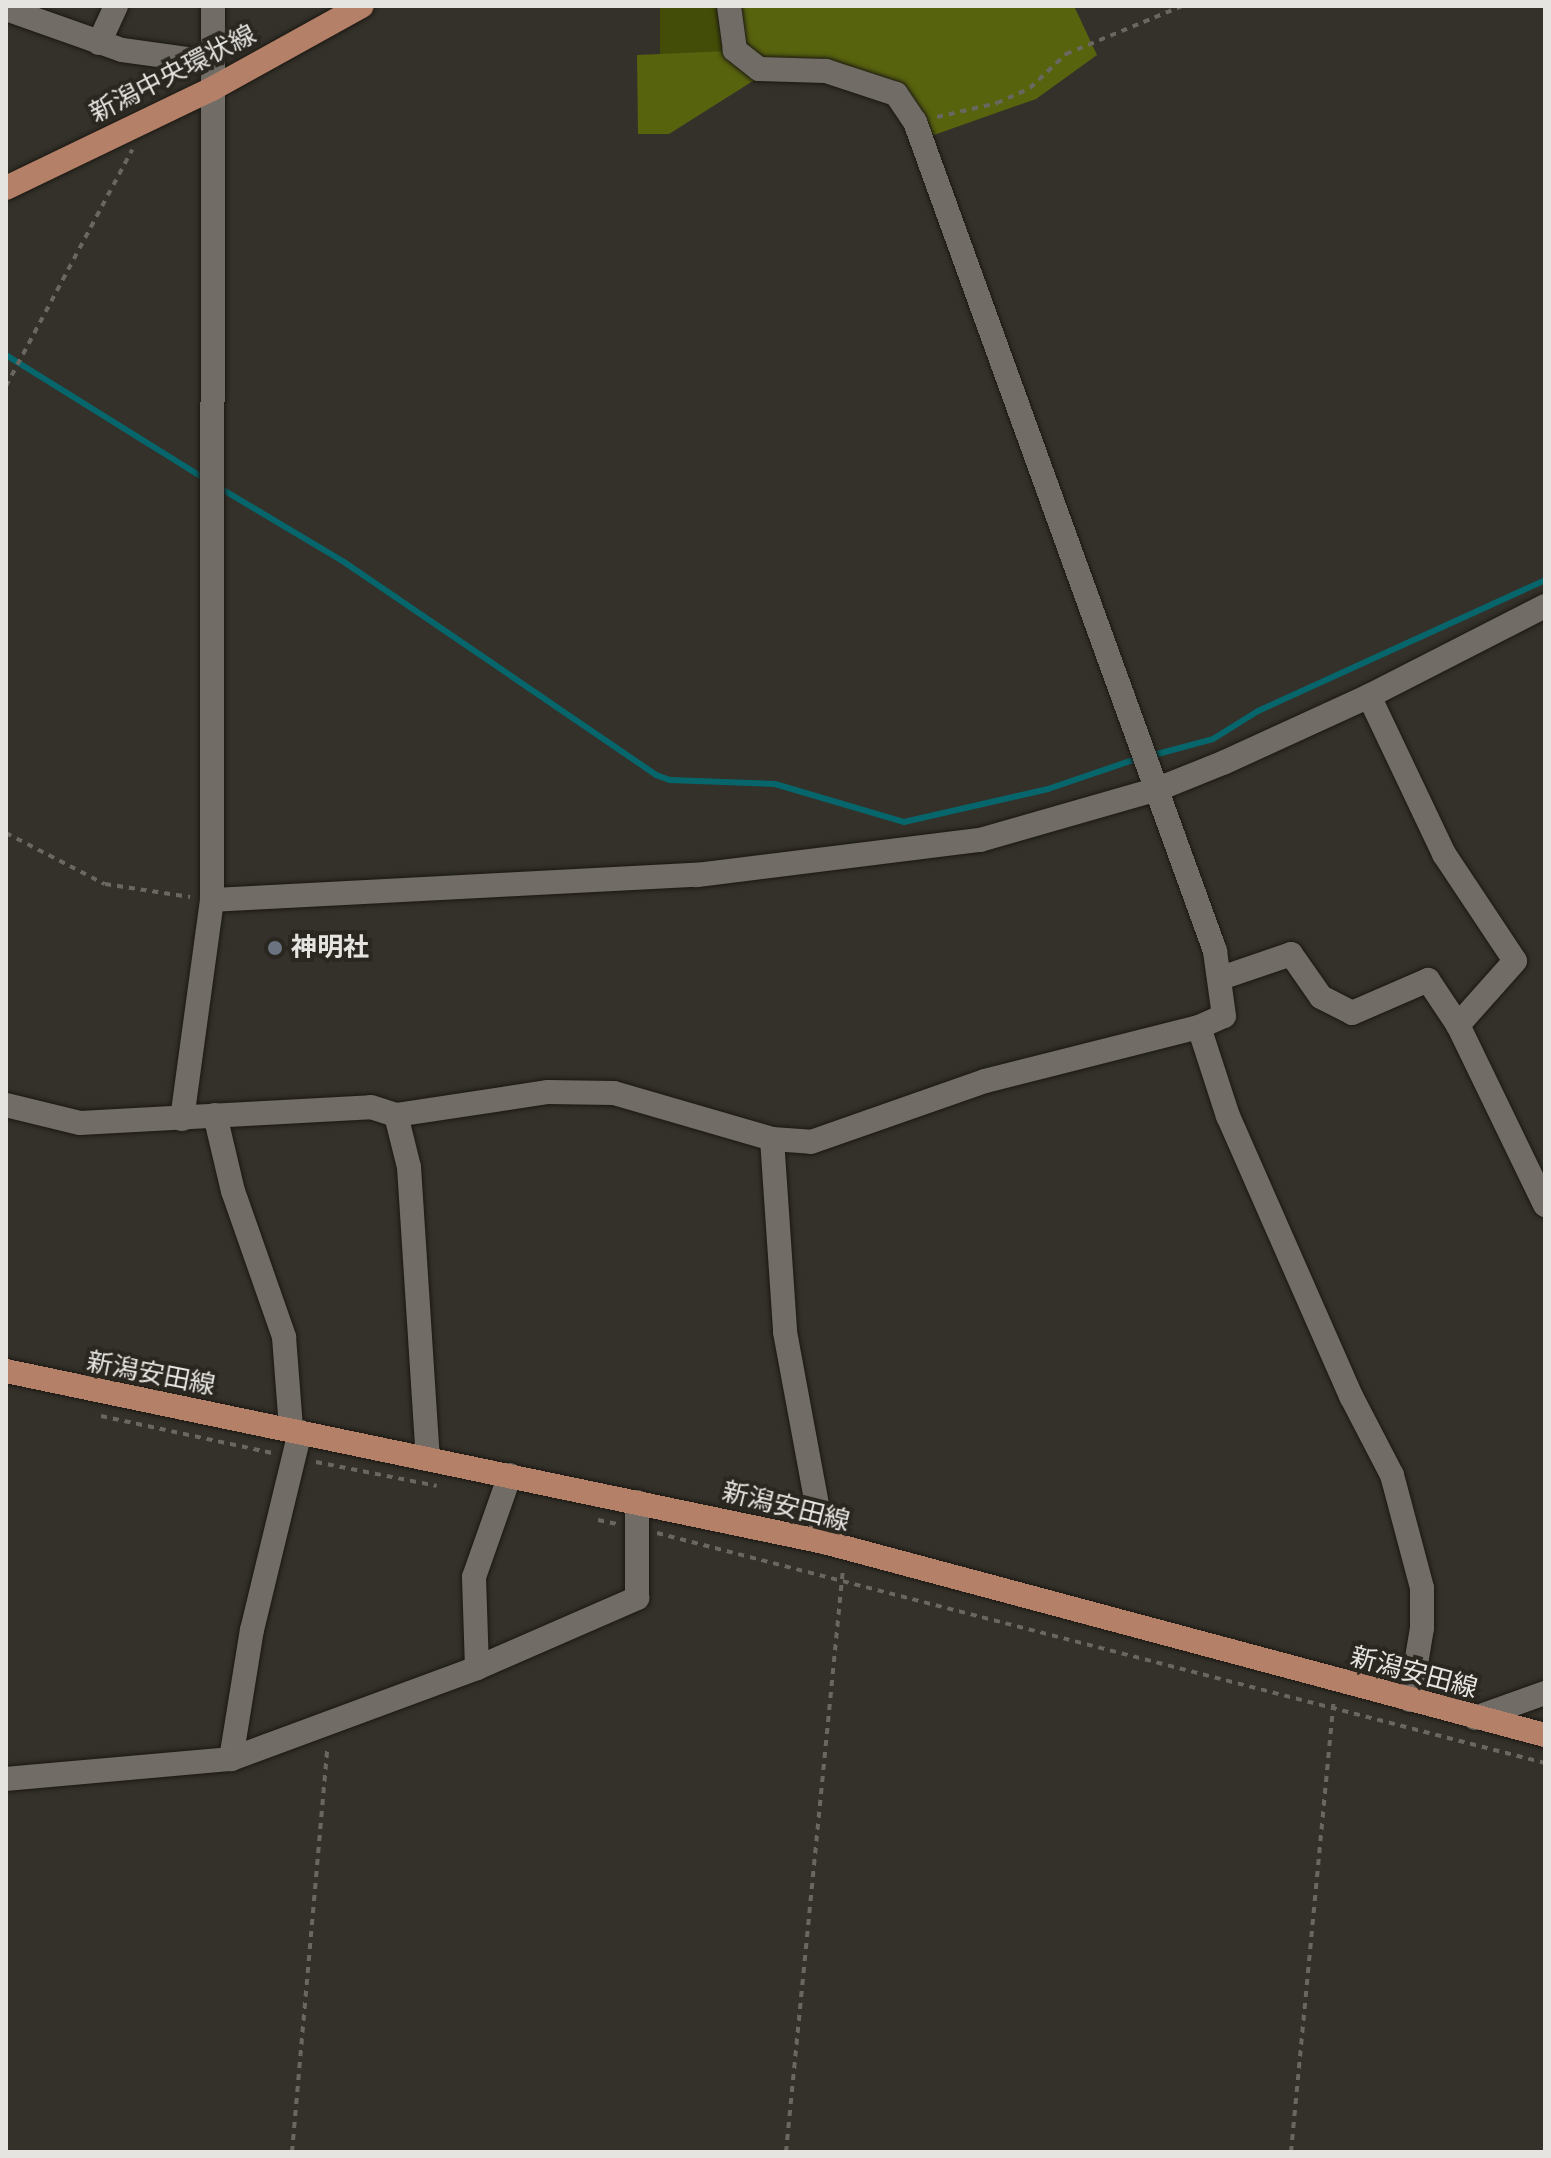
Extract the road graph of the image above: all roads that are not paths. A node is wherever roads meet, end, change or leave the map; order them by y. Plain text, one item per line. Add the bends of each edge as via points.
1 (116, 6) edge
2 (213, 6) edge
3 (362, 6) edge
4 (729, 6) edge
5 (6, 9) edge
6 (99, 43) junction
7 (210, 62) junction
8 (212, 89) junction
9 (6, 188) edge
10 (1545, 606) edge
11 (1369, 696) junction
12 (1158, 789) junction
13 (212, 900) junction
14 (1221, 978) junction
15 (1458, 1025) junction
16 (1199, 1027) junction
17 (6, 1105) edge
18 (215, 1115) junction
19 (396, 1115) junction
20 (182, 1119) junction
21 (772, 1139) junction
22 (1545, 1205) edge
23 (6, 1371) edge
24 (295, 1430) junction
25 (428, 1457) junction
26 (510, 1475) junction
27 (637, 1502) junction
28 (834, 1546) junction
29 (477, 1668) junction
30 (1545, 1693) edge
31 (1410, 1700) junction
32 (1475, 1718) junction
33 (1545, 1735) edge
34 (231, 1759) junction
35 (6, 1779) edge

1 - 6 street
2 - 7 street
3 - 8 main road, 新潟中央環状線
4 - 12 street via 735,50 759,69 826,71 896,94 915,122
5 - 6 street
6 - 7 street
7 - 8 street
8 - 9 main road, 新潟中央環状線
8 - 13 street
10 - 11 street
11 - 12 street
11 - 15 street via 1444,854 1515,961
12 - 13 street via 923,851 595,882
12 - 14 street
13 - 20 street
14 - 15 street via 1291,954 1321,997 1352,1013 1428,980
14 - 16 street via 1224,1016
15 - 22 street
16 - 21 street via 985,1081 811,1142
16 - 31 street via 1228,1116 1351,1396 1392,1475 1422,1588 1422,1628
17 - 20 street via 80,1123
18 - 19 street via 371,1107
18 - 20 street
18 - 24 street via 233,1191 284,1337
19 - 21 street via 548,1092 614,1093
19 - 25 street via 409,1167
21 - 28 street via 785,1332
23 - 24 main road, 新潟安田線
24 - 25 main road, 新潟安田線
24 - 34 street via 296,1458 252,1630
25 - 26 main road, 新潟安田線
26 - 27 main road, 新潟安田線
26 - 29 street via 474,1577
27 - 28 main road, 新潟安田線
27 - 29 street via 637,1598
28 - 31 main road, 新潟安田線
29 - 34 street
30 - 32 street
31 - 32 main road, 新潟安田線
32 - 33 main road, 新潟安田線
34 - 35 street

